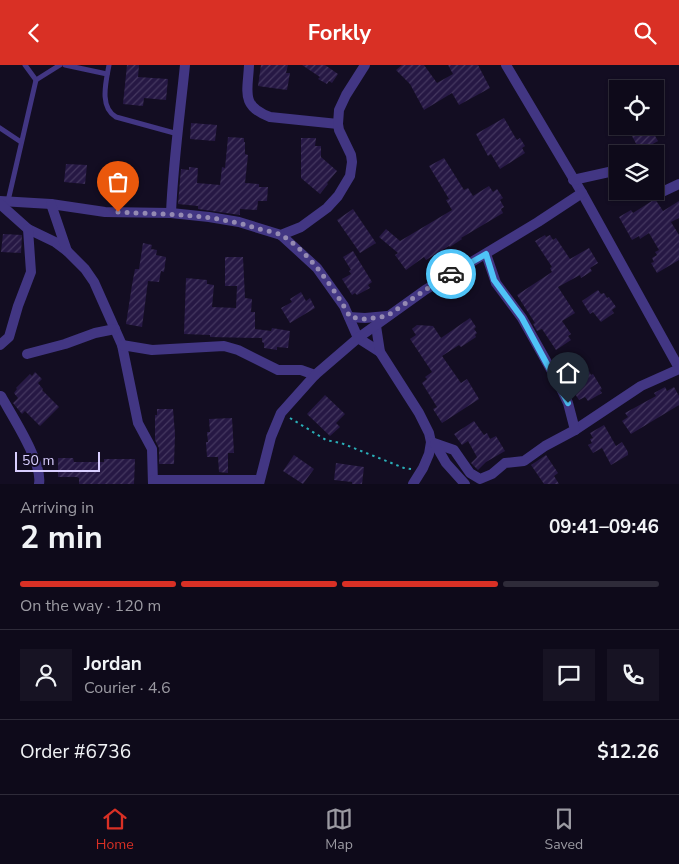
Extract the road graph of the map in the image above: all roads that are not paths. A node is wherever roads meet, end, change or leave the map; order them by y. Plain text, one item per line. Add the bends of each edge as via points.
1 (25, 65) edge
2 (60, 65) edge
3 (65, 65) edge
4 (109, 65) edge
5 (185, 65) edge
6 (249, 65) edge
7 (364, 65) edge
8 (506, 65) edge
9 (108, 74) junction
10 (36, 80) junction
11 (338, 124) junction
12 (0, 128) edge
13 (178, 134) junction
14 (21, 142) junction
15 (609, 172) edge
16 (573, 180) junction
17 (679, 184) edge
18 (664, 191) edge
19 (582, 193) junction
20 (3, 202) edge
21 (51, 204) junction
22 (171, 213) junction
23 (28, 229) junction
24 (281, 235) junction
25 (67, 251) junction
26 (486, 254) junction
27 (387, 316) junction
28 (350, 317) junction
29 (376, 326) junction
30 (115, 329) junction
31 (358, 338) junction
32 (0, 345) edge
33 (122, 345) junction
34 (380, 352) junction
35 (27, 354) dead end
36 (679, 368) edge
37 (315, 375) junction
38 (1, 396) dead end
39 (575, 430) junction
40 (433, 443) junction
41 (153, 482) edge
42 (259, 482) edge
43 (39, 484) edge
44 (413, 484) edge
45 (465, 484) edge

1 - 10 lane
2 - 10 lane
3 - 9 lane
4 - 9 lane
5 - 13 street
6 - 11 street via 250,104 259,113
7 - 11 street via 346,95
8 - 16 street
9 - 13 lane via 105,95 110,114
10 - 14 lane
11 - 24 street via 351,155 350,177 327,208 301,227
12 - 14 lane
13 - 22 street
14 - 20 lane
15 - 16 street
16 - 19 street
17 - 18 street
19 - 26 street
19 - 36 street
20 - 21 street
20 - 23 street
21 - 22 street via 105,211
21 - 25 street
22 - 24 street via 231,221
23 - 25 street
23 - 32 street via 31,272 10,337
24 - 28 street via 317,268
25 - 30 street via 94,282
26 - 27 street
26 - 39 street via 496,283 522,318 558,382
27 - 28 street
27 - 29 street
28 - 31 street
29 - 31 street
29 - 34 street
30 - 33 street
30 - 35 street
31 - 34 street
31 - 37 street
33 - 37 street via 152,350 224,347 238,350 278,370 301,370
33 - 41 street via 138,423 152,449
34 - 40 street
36 - 39 street via 641,386
37 - 42 street via 282,413 271,437
38 - 43 street via 38,467
39 - 40 street via 524,461 505,463 480,479 470,473 454,450
40 - 44 street
40 - 45 street
41 - 42 street

